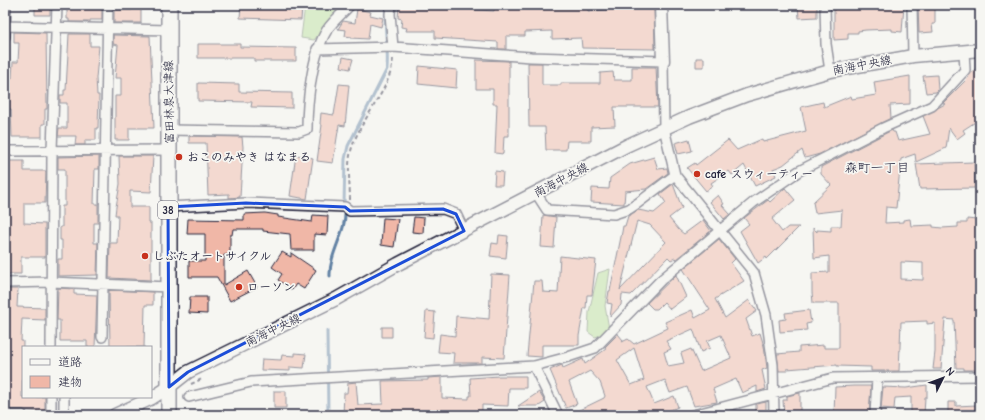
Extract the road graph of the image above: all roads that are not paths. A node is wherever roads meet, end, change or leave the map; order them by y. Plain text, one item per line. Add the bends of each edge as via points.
1 (6, 5) edge
2 (57, 5) edge
3 (108, 5) edge
4 (169, 5) edge
5 (350, 5) edge
6 (391, 5) edge
7 (661, 5) edge
8 (825, 5) edge
9 (912, 5) edge
10 (5, 26) edge
11 (57, 27) junction
12 (108, 28) junction
13 (169, 30) junction
14 (5, 36) edge
15 (317, 48) junction
16 (390, 48) junction
17 (980, 50) edge
18 (964, 51) junction
19 (913, 56) junction
20 (663, 61) junction
21 (830, 71) junction
22 (664, 128) junction
23 (168, 130) junction
24 (52, 150) junction
25 (170, 150) junction
26 (5, 151) edge
27 (104, 151) junction
28 (675, 175) junction
29 (536, 193) junction
30 (168, 207) junction
31 (464, 230) junction
32 (720, 230) junction
33 (51, 282) junction
34 (5, 283) edge
35 (104, 284) junction
36 (169, 287) junction
37 (102, 337) dead end
38 (51, 346) edge
39 (534, 366) junction
40 (980, 376) edge
41 (877, 378) junction
42 (169, 387) junction
43 (773, 393) junction
44 (189, 397) dead end
45 (51, 398) edge
46 (64, 398) edge
47 (137, 400) edge
48 (5, 415) edge
49 (22, 415) edge
50 (51, 415) edge
51 (64, 415) edge
52 (115, 415) edge
53 (169, 415) edge
54 (558, 415) edge
55 (693, 415) edge
56 (774, 415) edge
57 (875, 415) edge

1 - 10 street
2 - 11 street
3 - 12 street
4 - 13 main road, 富田林泉大津線 / 38
5 - 15 street via 328,29
6 - 16 street
7 - 20 street
8 - 21 street
9 - 19 street
10 - 11 street
10 - 14 street
11 - 12 street
11 - 24 street
12 - 13 street
12 - 27 street
13 - 23 main road, 富田林泉大津線 / 38
15 - 16 street
15 - 23 street via 307,129 300,132
16 - 20 street via 531,57
17 - 18 street, 南海中央線
18 - 19 street, 南海中央線
18 - 32 street via 965,70 932,106 883,128 799,172 754,202
19 - 21 street, 南海中央線
20 - 22 street
21 - 22 street, 南海中央線 via 747,95
22 - 28 street
22 - 29 street, 南海中央線
23 - 25 main road, 富田林泉大津線 / 38
24 - 26 street
24 - 27 street
24 - 33 street
25 - 27 street
25 - 30 main road, 富田林泉大津線 / 38
27 - 35 street
28 - 29 street via 630,209 614,214 547,210
28 - 32 street
29 - 31 street, 南海中央線
30 - 31 street via 246,203 345,209 443,209 456,214
30 - 36 main road, 富田林泉大津線 / 38
31 - 42 street, 南海中央線 via 336,299 188,372
32 - 39 street via 661,280 595,348
32 - 43 street via 754,273 766,314
33 - 34 street
33 - 35 street
33 - 38 street
35 - 36 street
35 - 37 street
36 - 42 main road, 富田林泉大津線 / 38
39 - 44 street via 251,382
39 - 54 street
40 - 41 street
41 - 43 street via 833,378
41 - 57 street
42 - 47 street, 南海中央線 via 152,398
42 - 53 main road, 富田林泉大津線 / 38
43 - 55 street
43 - 56 street
45 - 50 street
46 - 51 street
47 - 52 street, 南海中央線
48 - 49 street

